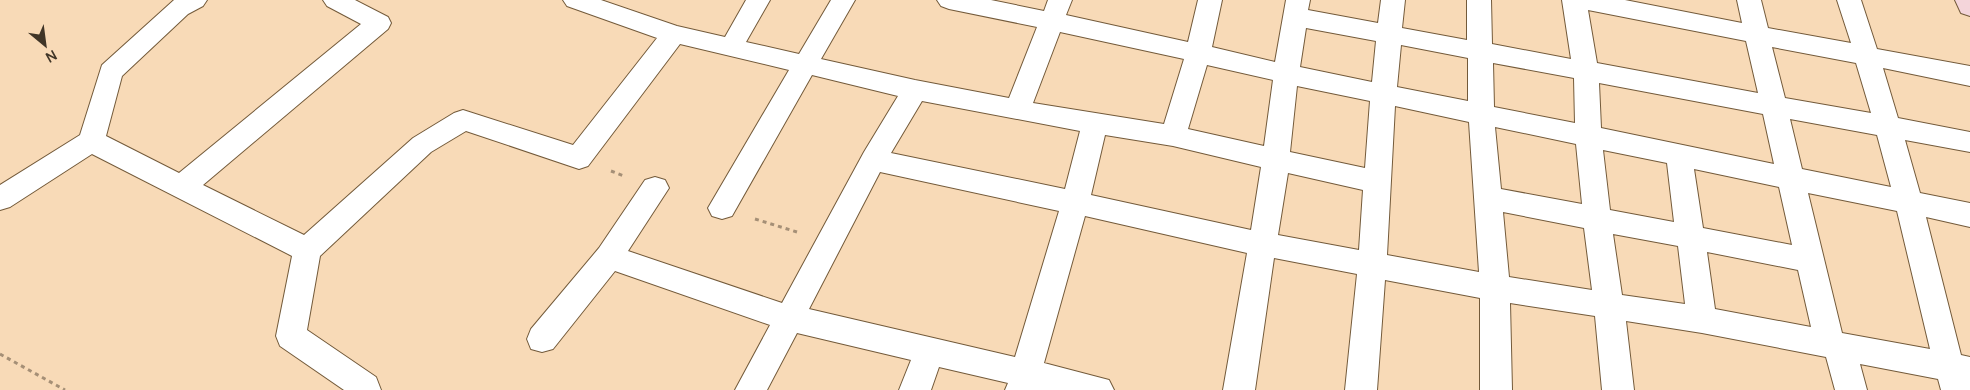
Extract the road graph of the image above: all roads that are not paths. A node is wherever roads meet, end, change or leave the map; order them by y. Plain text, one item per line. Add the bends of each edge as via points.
1 (196, 0) edge
2 (335, 0) edge
3 (575, 0) edge
4 (758, 0) edge
5 (843, 0) edge
6 (949, 0) edge
7 (1210, 0) edge
8 (1393, 0) edge
9 (1479, 0) edge
10 (1574, 0) edge
11 (1580, 0) edge
12 (1749, 0) edge
13 (1849, 0) edge
14 (1967, 0) edge
15 (1970, 8) edge
16 (1297, 9) edge
17 (1056, 10) edge
18 (1756, 33) junction
19 (674, 34) junction
20 (1390, 35) junction
21 (731, 47) junction
22 (1480, 52) junction
23 (1198, 54) junction
24 (1868, 56) junction
25 (807, 64) junction
26 (1586, 71) junction
27 (1286, 74) junction
28 (1970, 76) edge
29 (915, 90) junction
30 (1383, 94) junction
31 (1774, 105) junction
32 (1017, 110) junction
33 (1480, 114) junction
34 (1095, 123) junction
35 (1887, 127) junction
36 (1173, 136) junction
37 (1588, 136) junction
38 (91, 141) junction
39 (1970, 142) edge
40 (1679, 155) junction
41 (873, 160) junction
42 (1276, 160) junction
43 (1790, 177) junction
44 (1378, 182) junction
45 (182, 186) junction
46 (654, 188) dead end
47 (1488, 198) junction
48 (0, 199) edge
49 (1910, 202) junction
50 (1075, 203) junction
51 (722, 208) dead end
52 (1970, 215) edge
53 (1596, 220) junction
54 (1690, 239) junction
55 (1262, 244) junction
56 (307, 250) junction
57 (609, 257) junction
58 (1809, 260) junction
59 (1372, 264) junction
60 (1495, 288) junction
61 (1609, 306) junction
62 (789, 318) junction
63 (1702, 320) junction
64 (542, 339) dead end
65 (1835, 346) junction
66 (930, 350) junction
67 (1959, 376) edge
68 (1024, 381) edge
69 (365, 390) edge
70 (751, 390) edge
71 (915, 390) edge
72 (1098, 390) edge
73 (1239, 390) edge
74 (1361, 390) edge
75 (1496, 390) edge
76 (1618, 390) edge
77 (1851, 390) edge

1 - 38 street via 179,8 111,72
2 - 45 street via 380,23
3 - 19 street
4 - 21 street
5 - 25 street
6 - 17 street
7 - 23 street
8 - 20 street
9 - 22 street
10 - 26 street
11 - 18 street
12 - 18 street
13 - 24 street
14 - 15 street
16 - 20 street
16 - 27 street
17 - 23 street
17 - 32 street
18 - 24 street
18 - 31 street
19 - 21 street
19 - 56 street via 579,158 462,120 422,145
20 - 22 street
20 - 30 street
21 - 25 street
22 - 26 street
22 - 33 street
23 - 27 street
23 - 36 street
24 - 28 street
24 - 35 street
25 - 29 street
25 - 51 street
26 - 31 street
26 - 37 street
27 - 30 street
27 - 42 street
29 - 32 street
29 - 41 street
30 - 33 street
30 - 44 street
31 - 35 street
31 - 43 street
32 - 34 street
33 - 37 street
33 - 47 street
34 - 36 street
34 - 50 street
35 - 39 street
35 - 49 street
36 - 42 street
37 - 40 street
37 - 53 street
38 - 45 street
38 - 48 street
40 - 43 street
40 - 54 street
41 - 50 street
41 - 62 street
42 - 44 street
42 - 55 street
43 - 49 street
43 - 58 street
44 - 59 street
45 - 56 street
46 - 57 street
47 - 53 street
47 - 60 street
49 - 52 street
49 - 67 street
50 - 55 street
50 - 68 street
53 - 54 street
53 - 61 street
54 - 58 street
54 - 63 street
55 - 59 street
55 - 73 street
56 - 69 street via 291,336
57 - 62 street
57 - 64 street
58 - 65 street
59 - 60 street
59 - 74 street
60 - 61 street
60 - 75 street
61 - 63 street
61 - 76 street
62 - 66 street
62 - 70 street
63 - 65 street
65 - 67 street
65 - 77 street
66 - 68 street
66 - 71 street
68 - 72 street

